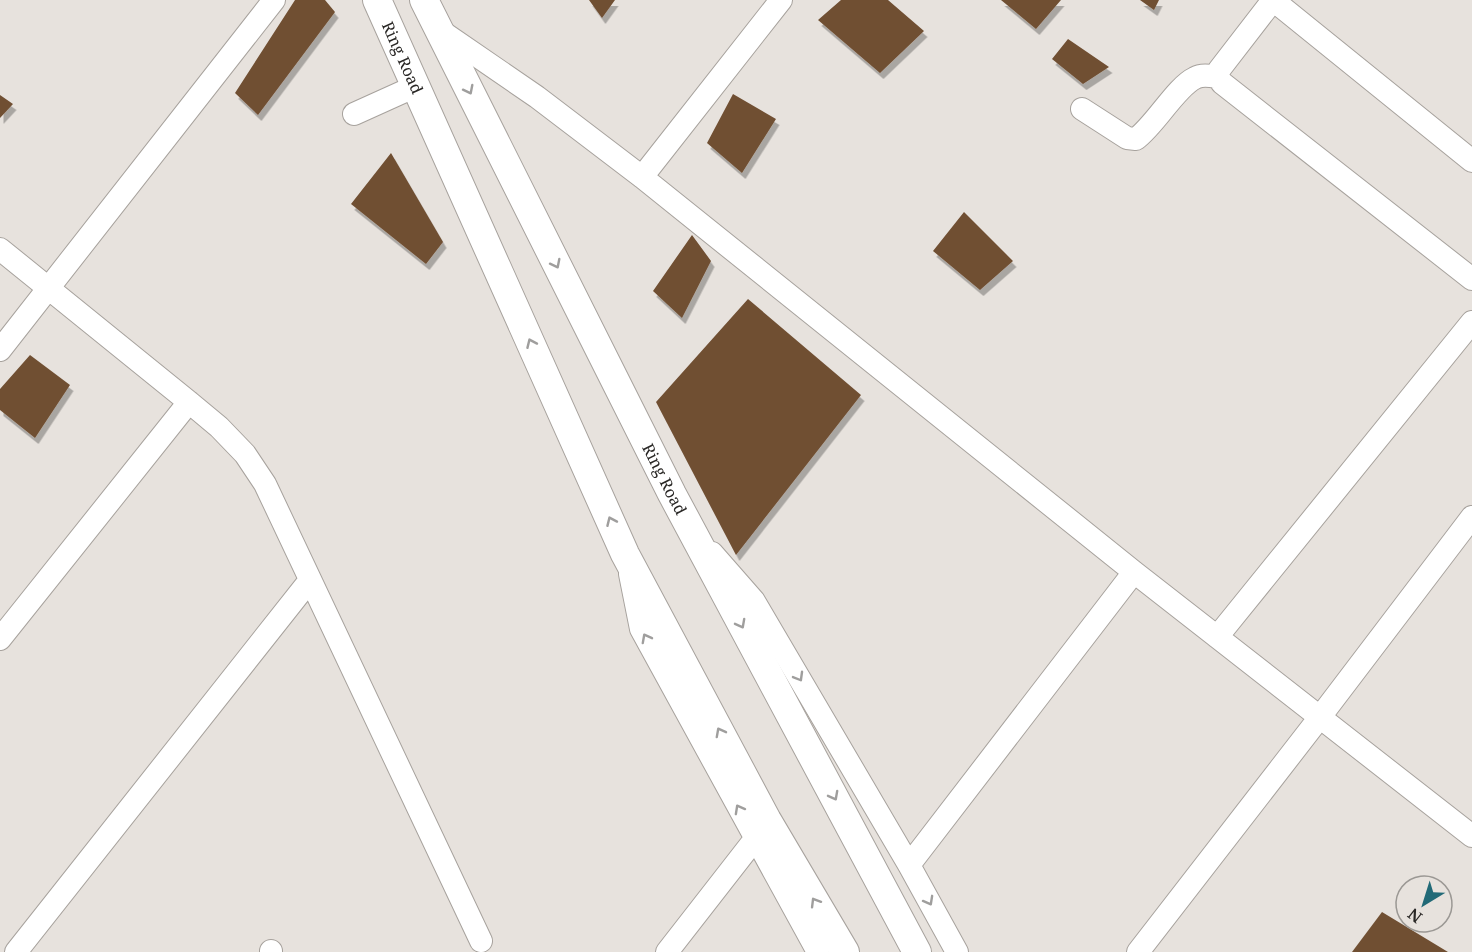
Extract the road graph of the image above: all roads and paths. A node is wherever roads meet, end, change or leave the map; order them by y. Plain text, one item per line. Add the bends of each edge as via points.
1 (274, 0) edge
2 (377, 0) edge
3 (424, 0) edge
4 (781, 0) edge
5 (1273, 0) edge
6 (438, 29) junction
7 (1218, 77) junction
8 (416, 86) junction
9 (1082, 109) dead end
10 (354, 114) dead end
11 (1472, 160) edge
12 (642, 177) junction
13 (0, 249) edge
14 (1472, 279) edge
15 (48, 288) junction
16 (1472, 322) edge
17 (0, 350) edge
18 (189, 402) junction
19 (1472, 516) edge
20 (691, 530) junction
21 (625, 554) junction
22 (1134, 572) junction
23 (310, 580) junction
24 (1217, 637) junction
25 (0, 639) edge
26 (1320, 717) junction
27 (1472, 836) edge
28 (755, 839) junction
29 (909, 865) junction
30 (481, 941) dead end
31 (0, 949) edge
32 (8, 952) edge
33 (16, 952) edge
34 (667, 952) edge
35 (818, 952) edge
36 (845, 952) edge
37 (917, 952) edge
38 (957, 952) edge
39 (1138, 952) edge

1 - 15 street
2 - 8 street, Ring Road
3 - 6 street, Ring Road
4 - 12 street
5 - 7 street via 1219,70
5 - 11 street
6 - 12 street via 537,97
6 -> 20 street, Ring Road
7 - 9 street via 1196,77 1137,139 1127,138
7 - 14 street
8 - 10 street
21 -> 8 street, Ring Road
12 - 22 street
13 - 15 street
15 - 17 street
15 - 18 street
16 - 24 street
18 - 23 street via 245,454 265,484
18 - 25 street
19 - 26 street
20 -> 29 street via 754,601
20 -> 37 street, Ring Road
28 -> 21 street via 641,629
36 -> 21 street, Ring Road via 768,820
22 - 24 street
22 - 29 street
23 - 30 street
23 - 33 street
24 - 26 street
26 - 27 street
26 - 39 street
28 - 34 street
28 - 35 street
29 -> 38 street
31 - 32 street

